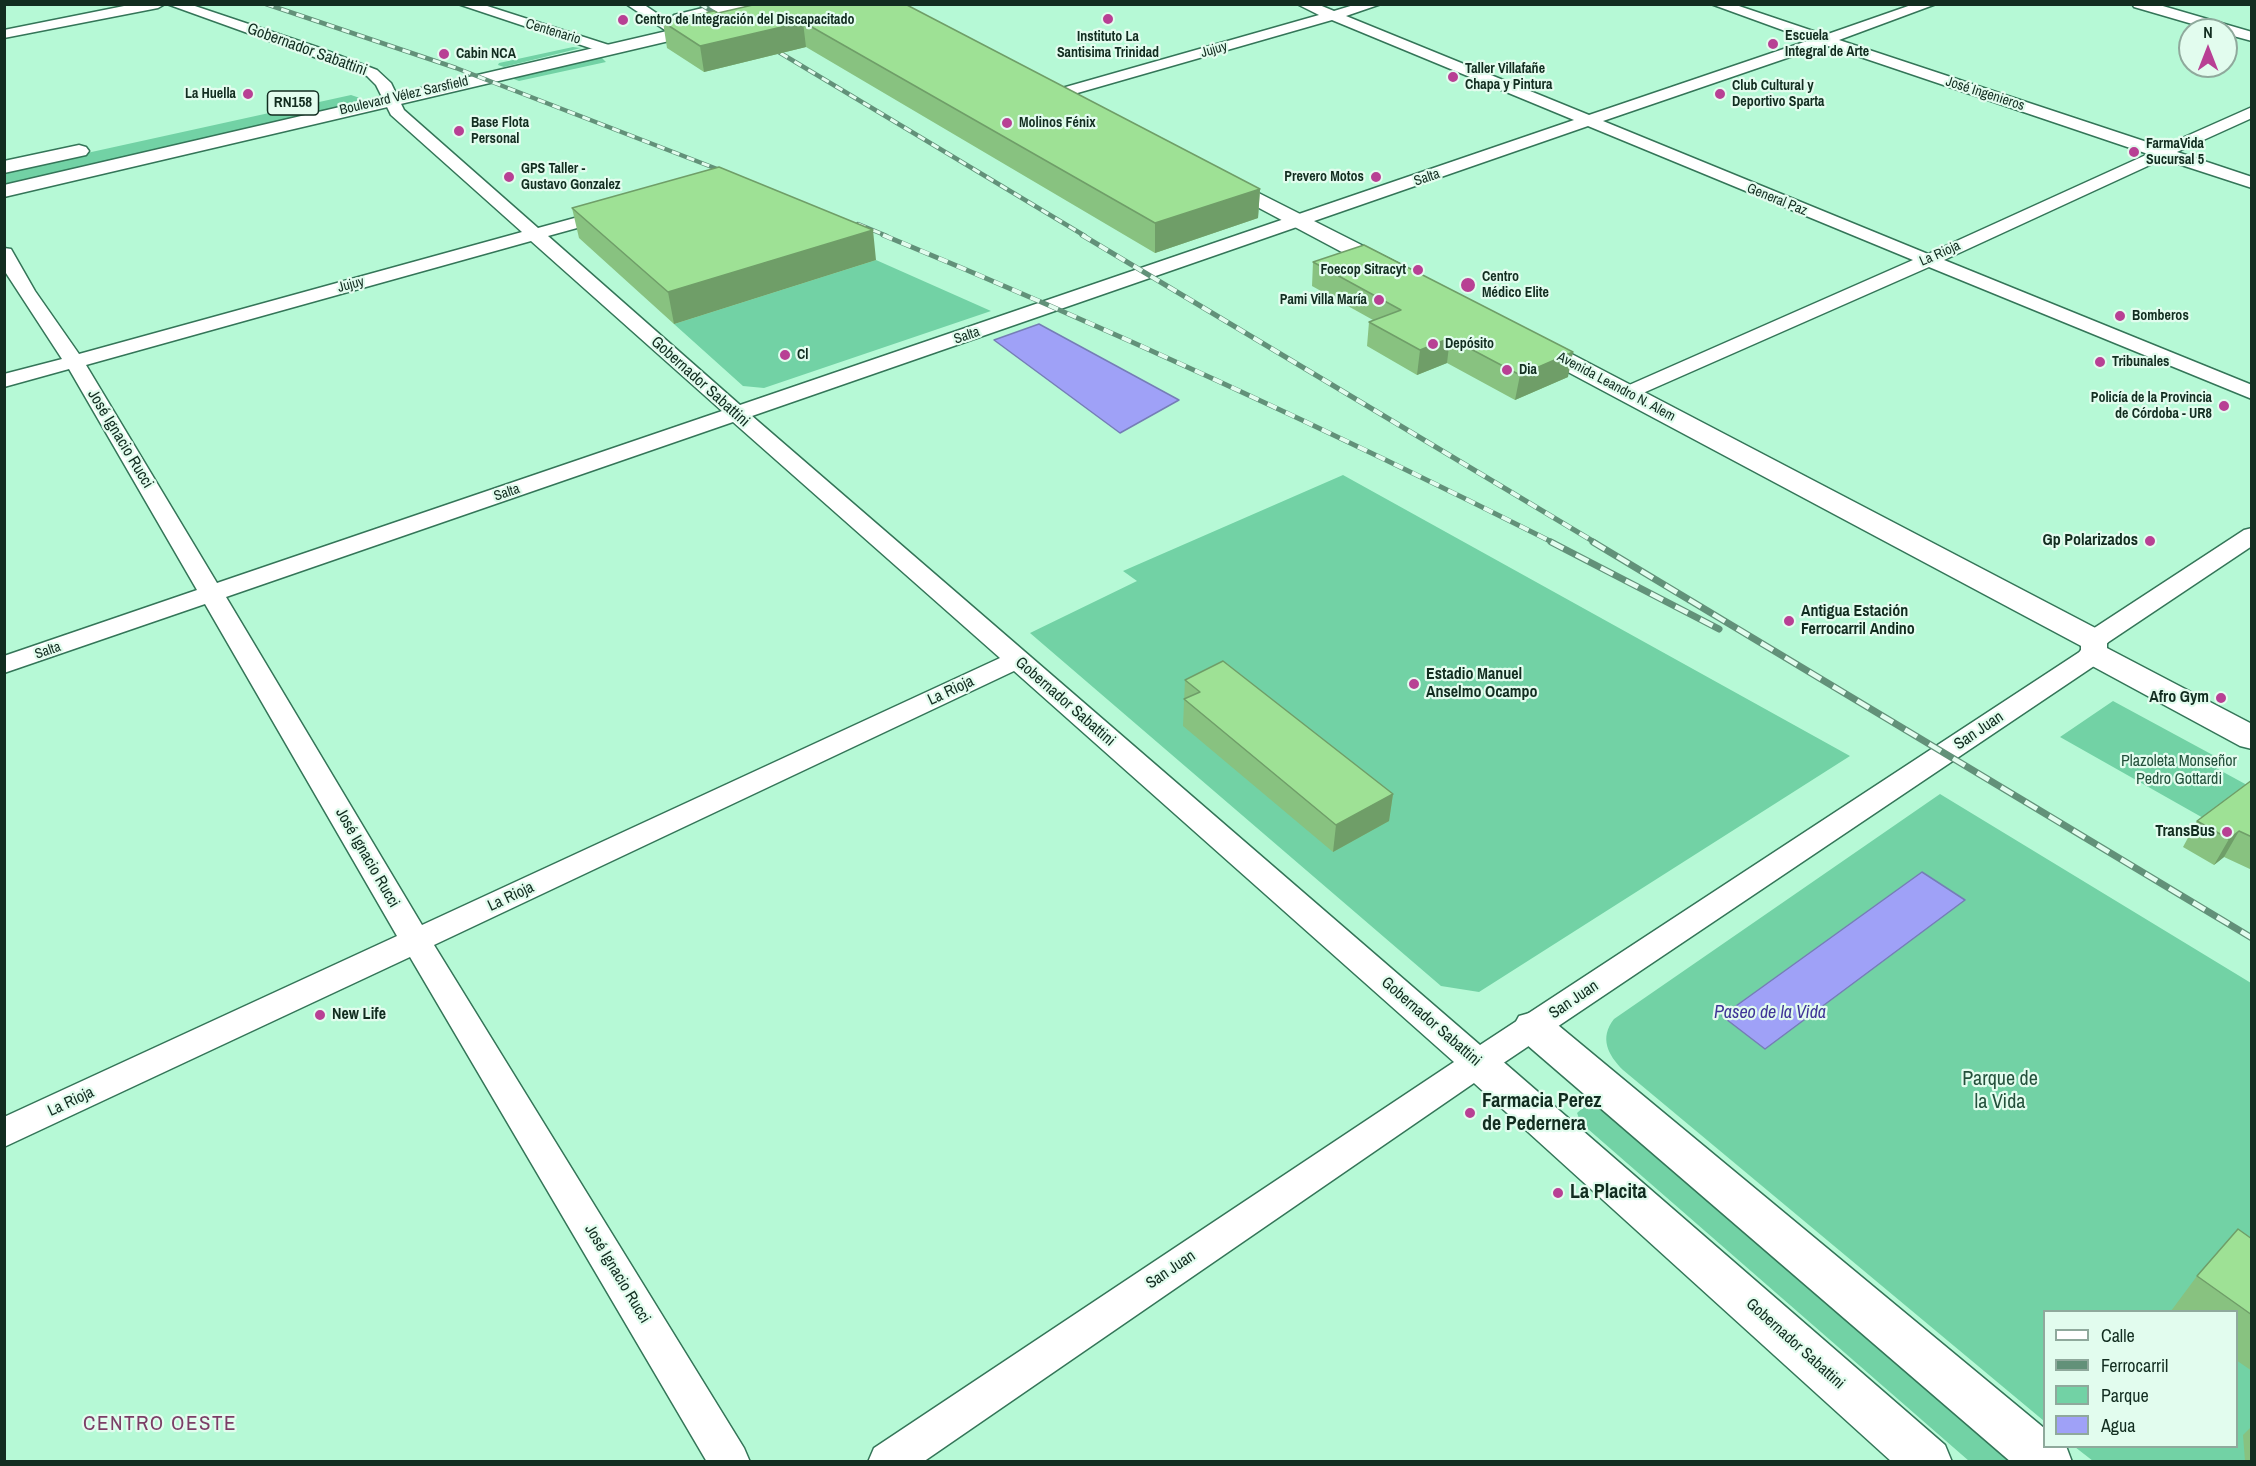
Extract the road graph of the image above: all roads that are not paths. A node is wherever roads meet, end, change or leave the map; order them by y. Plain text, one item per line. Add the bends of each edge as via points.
1 (158, 4) edge
2 (174, 4) edge
3 (465, 4) edge
4 (633, 4) edge
5 (1304, 4) edge
6 (1374, 4) edge
7 (1718, 4) edge
8 (1929, 4) edge
9 (2139, 4) edge
10 (747, 11) edge
11 (1332, 16) junction
12 (662, 23) junction
13 (679, 33) junction
14 (4, 34) edge
15 (2252, 37) edge
16 (581, 40) junction
17 (1825, 40) junction
18 (607, 49) junction
19 (1034, 84) edge
20 (360, 88) dead end
21 (386, 92) junction
22 (1054, 95) junction
23 (1085, 111) edge
24 (2252, 112) edge
25 (1587, 123) junction
26 (96, 147) dead end
27 (2162, 153) junction
28 (4, 167) edge
29 (1198, 168) edge
30 (2252, 183) edge
31 (4, 192) edge
32 (632, 207) edge
33 (1301, 221) junction
34 (534, 234) junction
35 (4, 253) edge
36 (1927, 261) junction
37 (1406, 277) edge
38 (15, 293) edge
39 (1512, 332) edge
40 (74, 361) junction
41 (4, 381) edge
42 (1627, 393) junction
43 (2252, 393) edge
44 (737, 414) junction
45 (2252, 535) edge
46 (213, 594) junction
47 (2094, 647) junction
48 (1017, 660) junction
49 (4, 665) edge
50 (2252, 738) edge
51 (416, 941) junction
52 (1533, 1027) junction
53 (1478, 1063) junction
54 (4, 1133) edge
55 (730, 1461) edge
56 (888, 1461) edge
57 (1928, 1461) edge
58 (2048, 1461) edge

1 - 14 street
2 - 21 street, Gobernador Sabattini via 372,73
3 - 16 street, Centenario
4 - 12 street
5 - 11 street, General Paz
6 - 11 street, Jujuy
7 - 17 street, José Ingenieros
8 - 17 street, Salta
9 - 15 street
10 - 12 main road, Boulevard Vélez Sarsfield / RN158
10 - 13 main road, Boulevard Vélez Sarsfield / RN158
11 - 22 street, Jujuy
11 - 25 street, General Paz
12 - 13 street
12 - 16 main road, Boulevard Vélez Sarsfield / RN158
13 - 18 main road, Boulevard Vélez Sarsfield / RN158
16 - 18 street, Centenario
16 - 21 main road, Boulevard Vélez Sarsfield / RN158
17 - 25 street, Salta
17 - 27 street, José Ingenieros
18 - 21 main road, Boulevard Vélez Sarsfield / RN158
19 - 22 main road
20 - 21 main road, Boulevard Vélez Sarsfield / RN158
21 - 31 main road, Boulevard Vélez Sarsfield / RN158
21 - 34 street, Gobernador Sabattini via 397,112
22 - 23 main road
24 - 27 street, La Rioja
25 - 33 street, Salta
25 - 36 street, General Paz
26 - 28 main road
27 - 30 street, José Ingenieros
27 - 36 street, La Rioja
29 - 33 main road
32 - 34 street, Jujuy
33 - 37 main road
33 - 44 street, Salta
34 - 40 street, Jujuy
34 - 44 street, Gobernador Sabattini
35 - 38 street, José Ignacio Rucci
36 - 42 street, La Rioja
36 - 43 street, General Paz
38 - 40 street, José Ignacio Rucci
39 - 42 main road, Avenida Leandro N. Alem
40 - 41 street, Jujuy
40 - 46 street, José Ignacio Rucci
42 - 47 main road, Avenida Leandro N. Alem
44 - 46 street, Salta
44 - 48 street, Gobernador Sabattini
45 - 47 street, San Juan
46 - 49 street, Salta
46 - 51 street, José Ignacio Rucci
47 - 50 main road, Avenida Leandro N. Alem
47 - 52 street, San Juan
48 - 51 street, La Rioja
48 - 53 street, Gobernador Sabattini
51 - 54 street, La Rioja
51 - 55 street, José Ignacio Rucci
52 - 53 street, San Juan
52 - 58 main road
53 - 56 street, San Juan
53 - 57 main road, Gobernador Sabattini

